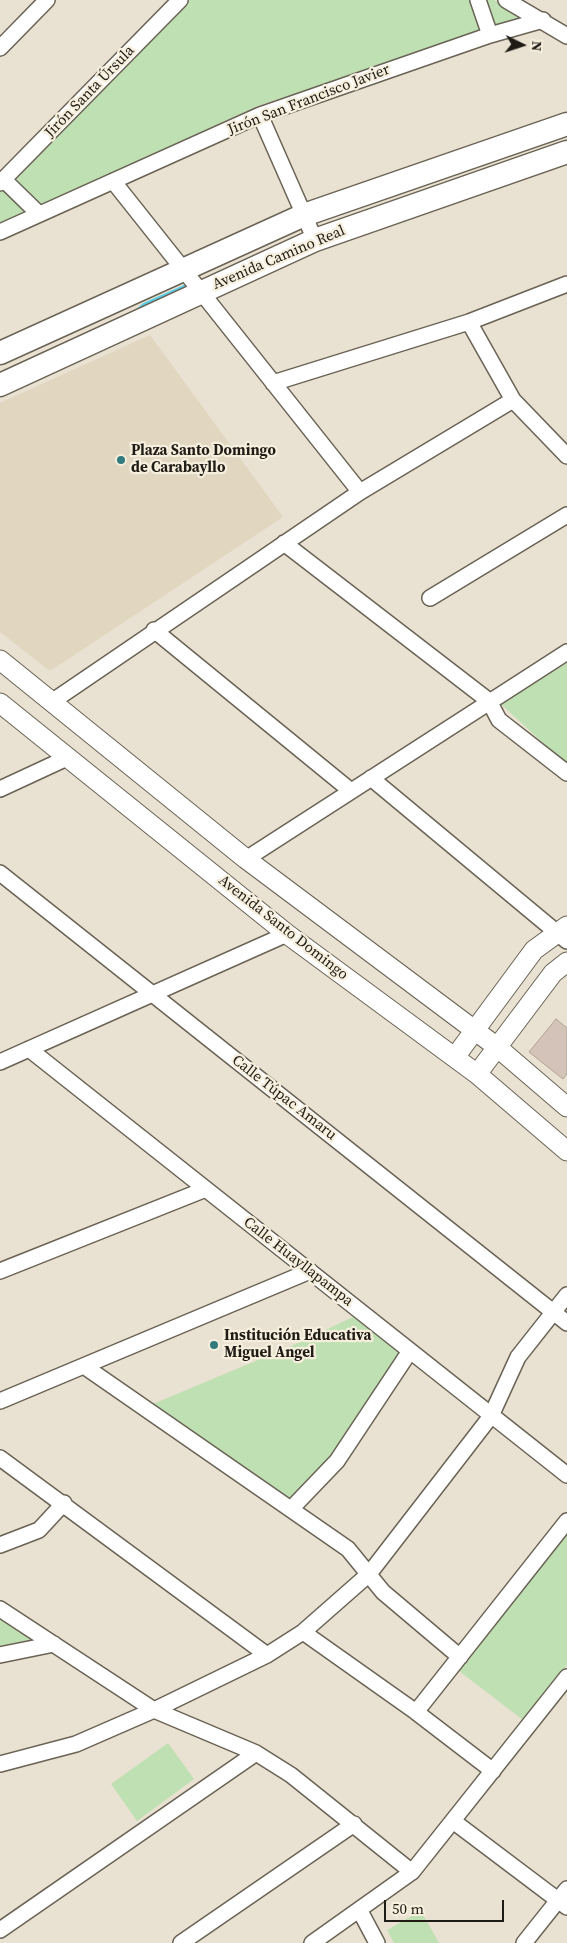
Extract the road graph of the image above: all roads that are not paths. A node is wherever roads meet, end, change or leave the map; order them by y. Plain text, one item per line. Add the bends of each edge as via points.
1 (47, 0) edge
2 (180, 0) edge
3 (478, 0) edge
4 (506, 0) edge
5 (542, 20) junction
6 (490, 35) junction
7 (567, 36) edge
8 (0, 48) edge
9 (260, 115) junction
10 (567, 124) edge
11 (567, 152) edge
12 (2, 181) edge
13 (113, 181) junction
14 (39, 214) junction
15 (304, 215) junction
16 (0, 232) edge
17 (315, 240) junction
18 (182, 269) junction
19 (567, 284) edge
20 (200, 292) junction
21 (469, 322) junction
22 (0, 352) edge
23 (273, 383) junction
24 (0, 385) edge
25 (513, 400) junction
26 (567, 456) edge
27 (360, 492) junction
28 (567, 516) edge
29 (284, 543) junction
30 (430, 598) dead end
31 (154, 630) junction
32 (567, 652) edge
33 (0, 660) edge
34 (53, 701) junction
35 (489, 701) junction
36 (0, 703) edge
37 (69, 757) junction
38 (567, 773) edge
39 (371, 778) junction
40 (0, 790) edge
41 (351, 791) junction
42 (246, 859) junction
43 (0, 873) edge
44 (563, 933) edge
45 (287, 934) junction
46 (567, 962) edge
47 (154, 995) junction
48 (474, 1030) junction
49 (497, 1047) junction
50 (29, 1049) junction
51 (454, 1057) junction
52 (0, 1062) edge
53 (477, 1074) junction
54 (567, 1107) edge
55 (567, 1151) edge
56 (206, 1189) junction
57 (0, 1271) edge
58 (310, 1271) junction
59 (567, 1294) edge
60 (552, 1311) junction
61 (567, 1323) edge
62 (410, 1351) junction
63 (84, 1366) junction
64 (0, 1401) edge
65 (491, 1416) junction
66 (0, 1458) edge
67 (567, 1475) edge
68 (64, 1503) junction
69 (291, 1509) junction
70 (567, 1521) edge
71 (0, 1545) edge
72 (369, 1574) junction
73 (0, 1608) edge
74 (303, 1632) junction
75 (54, 1644) junction
76 (0, 1655) edge
77 (267, 1655) junction
78 (460, 1657) junction
79 (567, 1677) edge
80 (154, 1710) junction
81 (416, 1712) junction
82 (256, 1753) junction
83 (0, 1764) edge
84 (492, 1771) junction
85 (453, 1821) junction
86 (354, 1824) junction
87 (412, 1872) junction
88 (564, 1899) edge
89 (360, 1911) junction
90 (0, 1930) edge
91 (181, 1943) edge
92 (312, 1943) edge
93 (377, 1943) edge
94 (524, 1943) edge

1 - 8 street
2 - 12 street, Jirón Santa Úrsula
3 - 6 street
4 - 5 street
5 - 6 street, Jirón San Francisco Javier
5 - 7 street
6 - 9 street, Jirón San Francisco Javier
9 - 13 street, Jirón San Francisco Javier
9 - 15 street
10 - 15 main road, Avenida Camino Real
11 - 17 main road, Avenida Camino Real
12 - 14 street
13 - 14 street, Jirón San Francisco Javier
13 - 18 street
14 - 16 street, Jirón San Francisco Javier
15 - 17 street
15 - 18 main road, Avenida Camino Real
17 - 20 main road, Avenida Camino Real
18 - 20 street
18 - 22 main road, Avenida Camino Real
19 - 21 street
20 - 23 street
20 - 24 main road, Avenida Camino Real
21 - 23 street
21 - 25 street
23 - 27 street
25 - 26 street
25 - 27 street
27 - 29 street
28 - 30 street
29 - 31 street
29 - 35 street
31 - 34 street
31 - 41 street
32 - 35 street
33 - 34 street
34 - 42 street
35 - 38 street via 499,720
35 - 39 street
36 - 37 street, Avenida Santo Domingo
37 - 40 street
37 - 45 street, Avenida Santo Domingo
39 - 41 street
39 - 44 street
41 - 42 street
42 - 48 street
43 - 47 street, Calle Túpac Amaru
44 - 48 street via 534,950
45 - 47 street
45 - 51 street, Avenida Santo Domingo
46 - 49 street via 553,974
47 - 50 street
47 - 60 street, Calle Túpac Amaru
48 - 49 street
48 - 51 street
49 - 53 street
49 - 54 street
50 - 52 street
50 - 56 street, Calle Huayllapampa
51 - 53 street, Avenida Santo Domingo
53 - 55 street, Avenida Santo Domingo
56 - 57 street
56 - 58 street, Calle Huayllapampa
58 - 62 street, Calle Huayllapampa
58 - 63 street
59 - 60 street
60 - 61 street, Calle Túpac Amaru
60 - 65 street via 518,1357
62 - 65 street, Calle Huayllapampa
62 - 69 street via 337,1461
63 - 64 street
63 - 69 street
65 - 67 street, Calle Huayllapampa
65 - 72 street
66 - 68 street
68 - 71 street via 39,1530
68 - 77 street
69 - 72 street via 348,1549
70 - 78 street
72 - 74 street
72 - 78 street via 383,1592
73 - 75 street
74 - 77 street
74 - 81 street
75 - 76 street
75 - 80 street
77 - 80 street
78 - 81 street
79 - 84 street
80 - 82 street
80 - 83 street via 76,1744
81 - 84 street
82 - 86 street via 291,1775
82 - 90 street
84 - 85 street
85 - 87 street
85 - 88 street
86 - 87 street
86 - 91 street
87 - 89 street
88 - 94 street
89 - 92 street
89 - 93 street

